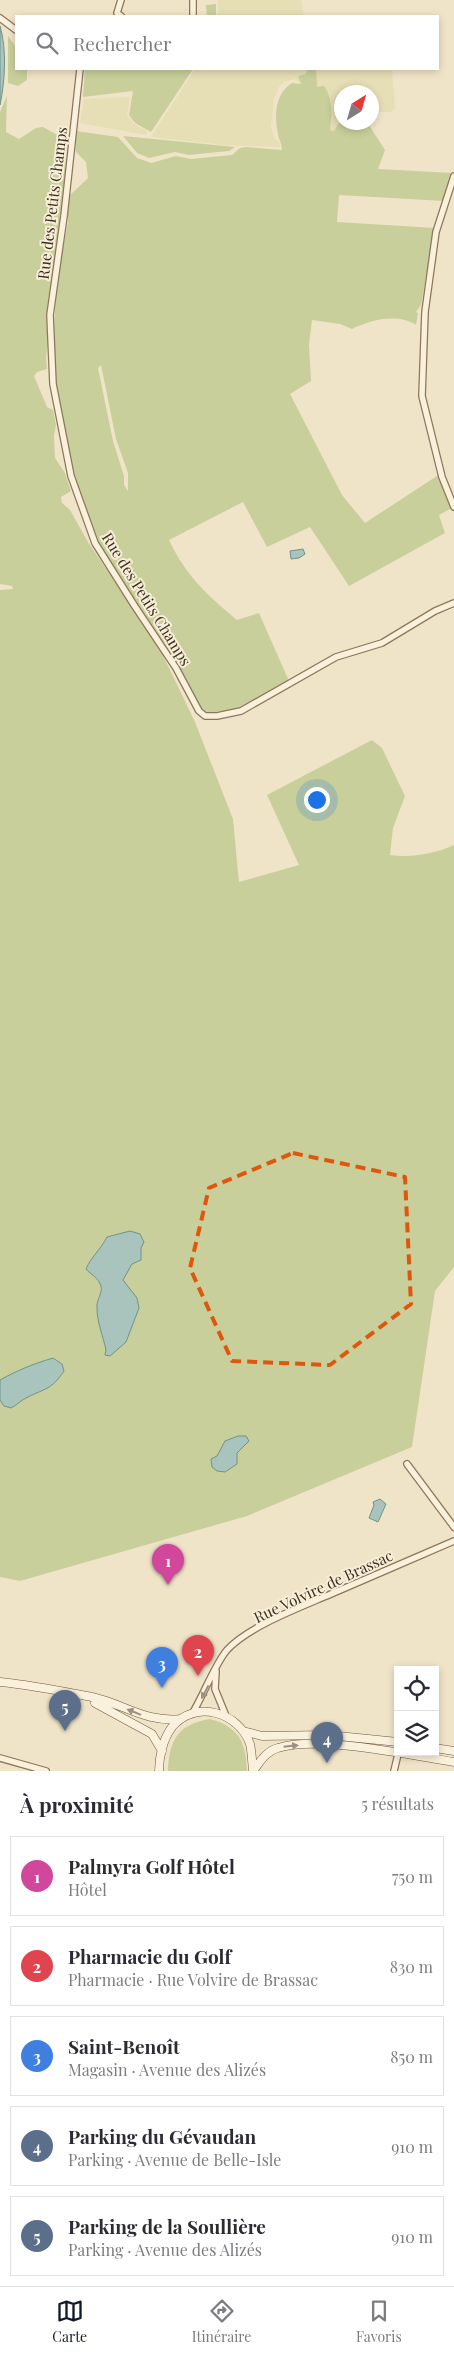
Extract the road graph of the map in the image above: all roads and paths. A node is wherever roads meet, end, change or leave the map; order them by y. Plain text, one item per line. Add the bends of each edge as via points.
1 (121, 0) edge
2 (193, 0) edge
3 (120, 15) edge
4 (193, 15) edge
5 (0, 18) edge
6 (15, 29) edge
7 (80, 70) edge
8 (454, 176) edge
9 (454, 507) edge
10 (454, 603) edge
11 (407, 1464) dead end
12 (454, 1527) edge
13 (454, 1542) edge
14 (216, 1669) junction
15 (0, 1682) edge
16 (82, 1696) junction
17 (192, 1714) junction
18 (226, 1716) junction
19 (181, 1719) junction
20 (244, 1731) junction
21 (394, 1742) edge
22 (439, 1749) edge
23 (162, 1751) junction
24 (454, 1751) edge
25 (394, 1753) edge
26 (398, 1756) edge
27 (412, 1756) edge
28 (0, 1758) edge
29 (454, 1762) edge
30 (158, 1770) edge
31 (46, 1771) edge
32 (253, 1771) edge
33 (394, 1771) edge

1 - 3 street via 117,13
2 - 4 street
5 - 6 street
7 - 10 street, Rue des Petits Champs via 50,315 53,384 71,476 95,543 176,668 199,711 205,716 217,716 240,710 336,658 382,643
8 - 9 street via 436,232 425,312 422,396 442,477
11 - 12 street
13 - 14 street, Rue Volvire de Brassac via 269,1622 231,1646
14 -> 17 street, Rue Volvire de Brassac
14 - 18 street via 216,1689
15 - 16 street via 39,1686
19 -> 16 street via 152,1719
16 - 23 street via 152,1734
17 - 18 street via 204,1711
17 - 19 street
18 - 20 street
19 - 23 street via 172,1727
20 - 21 street via 262,1736 328,1734
20 - 32 street via 250,1744
22 - 24 street
23 - 30 street
32 -> 25 street via 264,1756 276,1748 292,1745 336,1746
26 - 33 street
27 - 29 street
28 - 31 street

